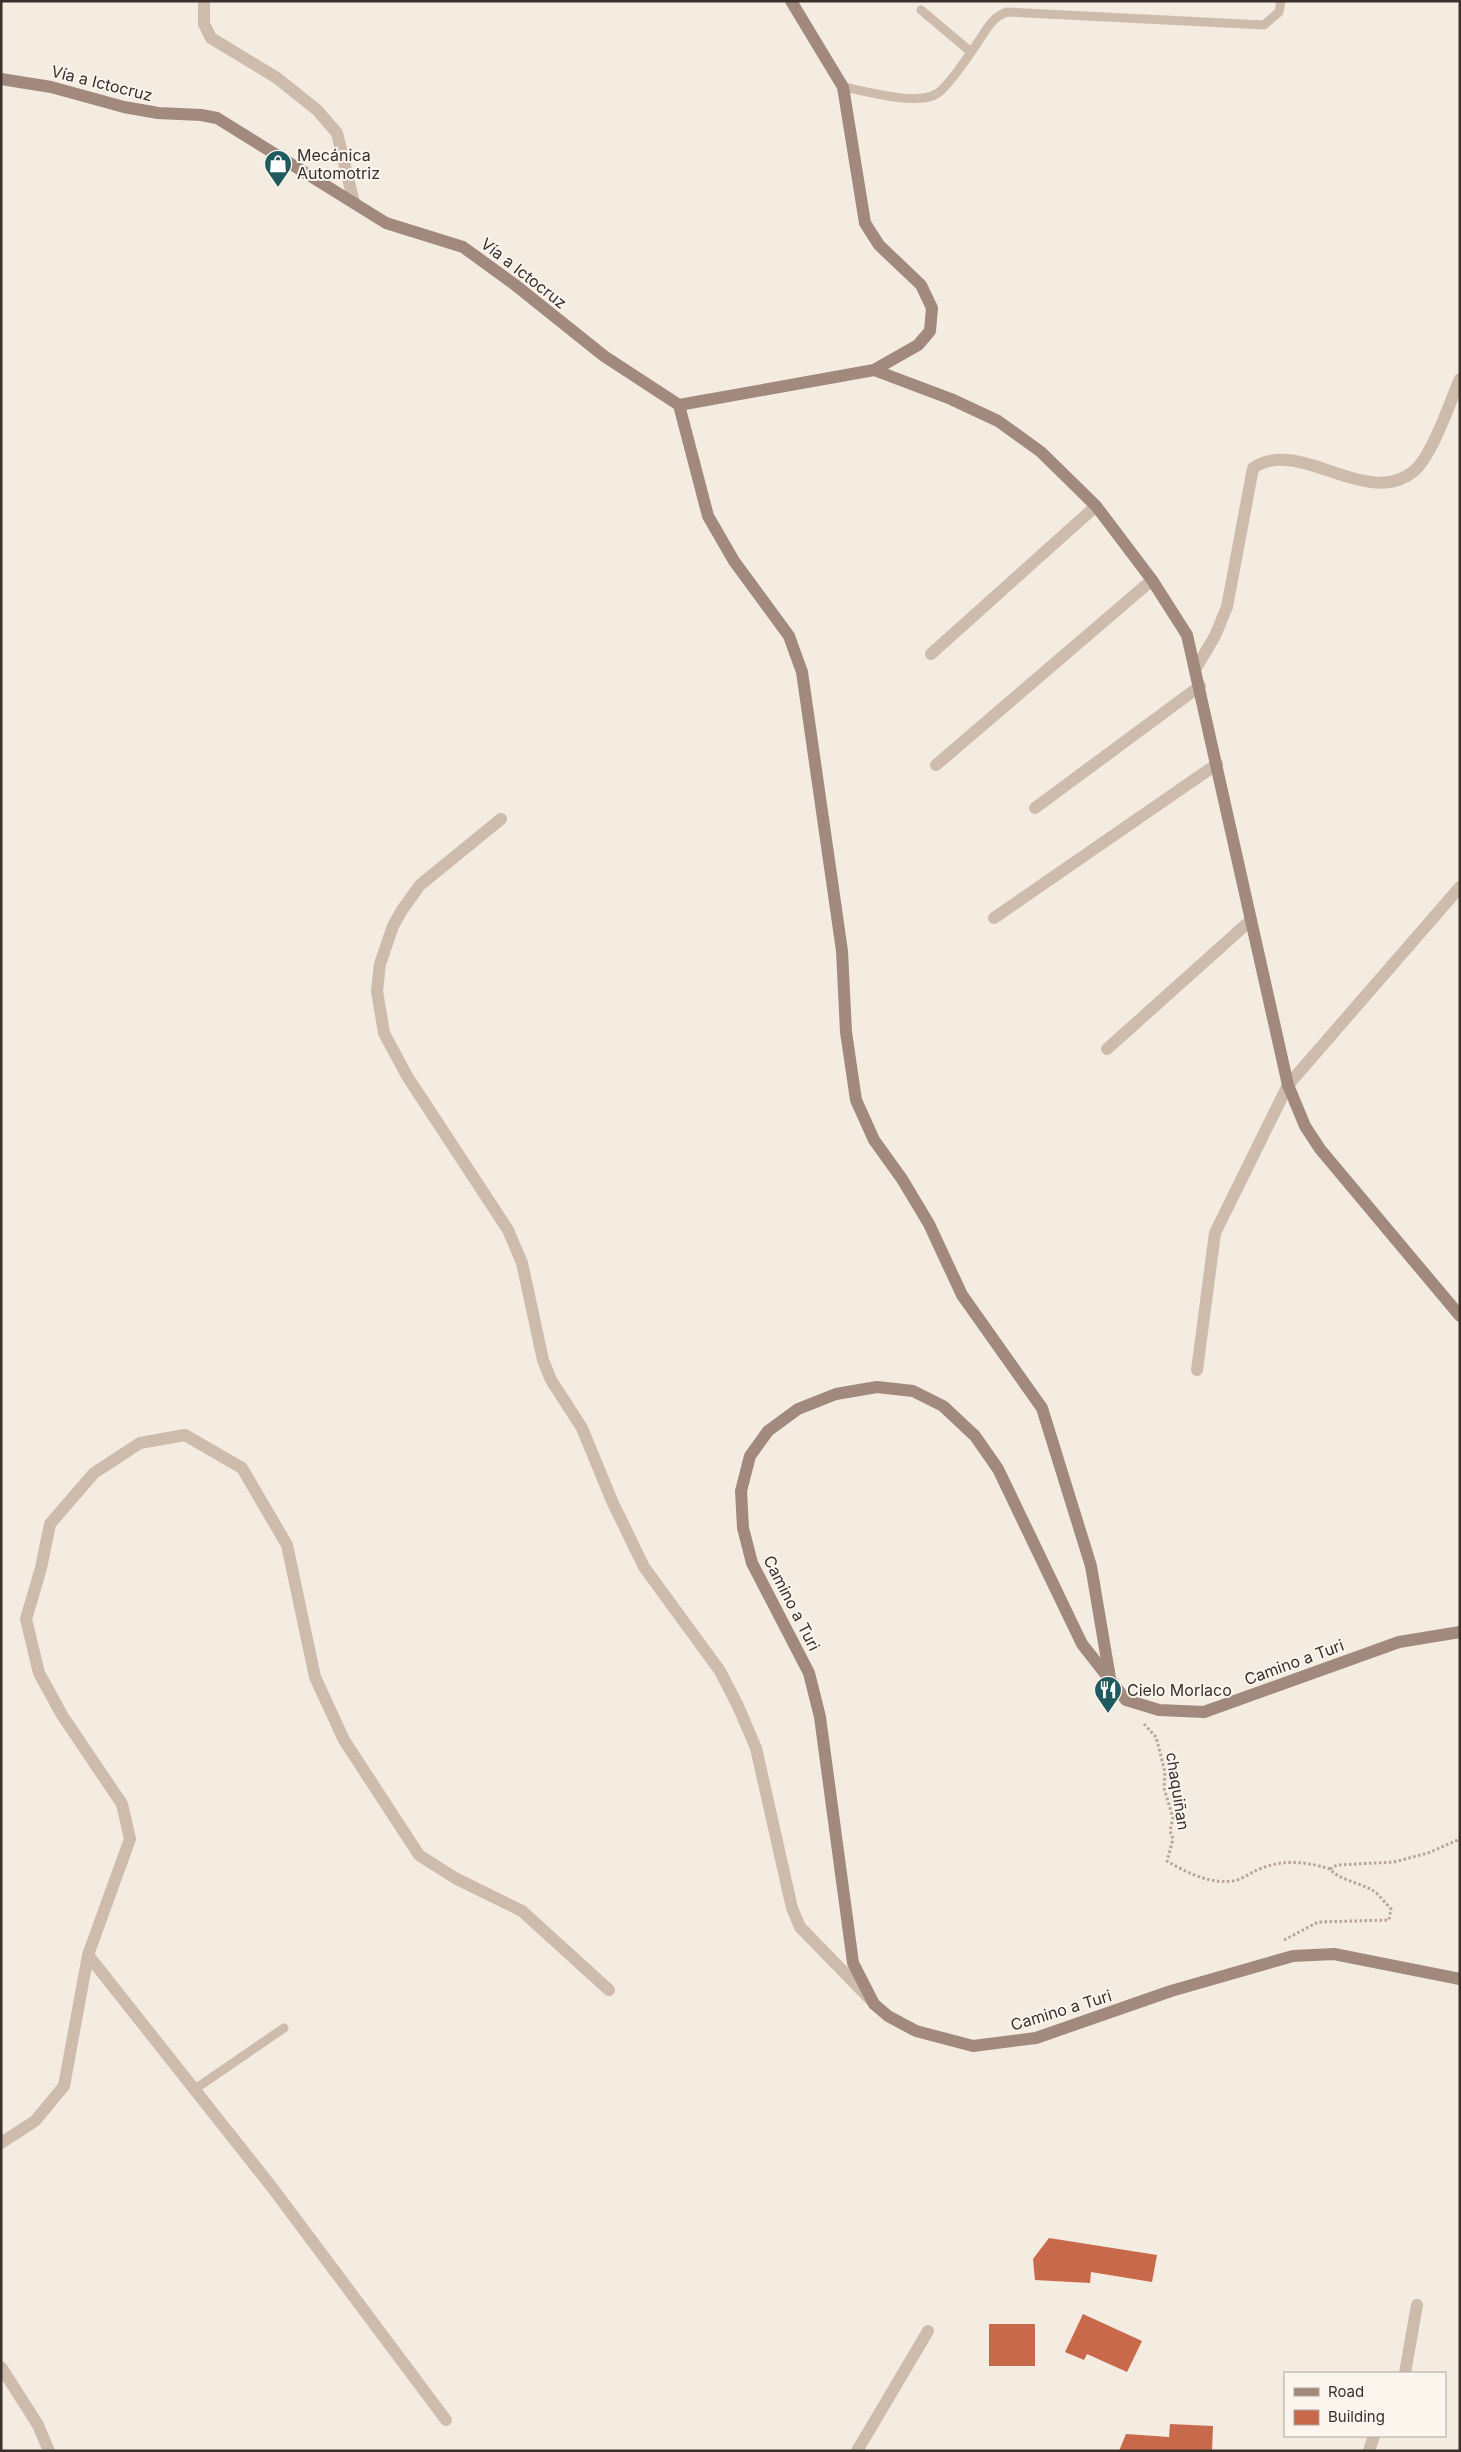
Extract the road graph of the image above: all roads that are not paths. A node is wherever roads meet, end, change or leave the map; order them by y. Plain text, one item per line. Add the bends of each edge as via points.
1 (204, 1) edge
2 (791, 1) edge
3 (1281, 1) edge
4 (920, 10) dead end
5 (971, 52) junction
6 (1, 79) edge
7 (843, 87) junction
8 (354, 204) junction
9 (874, 370) junction
10 (1460, 379) edge
11 (679, 405) junction
12 (1096, 506) junction
13 (1152, 580) junction
14 (931, 654) dead end
15 (1196, 668) junction
16 (1200, 686) junction
17 (1217, 764) junction
18 (936, 765) dead end
19 (1035, 808) dead end
20 (501, 819) dead end
21 (1460, 887) edge
22 (994, 918) dead end
23 (1252, 920) junction
24 (1107, 1049) dead end
25 (1288, 1085) junction
26 (1460, 1316) edge
27 (1197, 1370) dead end
28 (1460, 1632) edge
29 (1110, 1681) junction
30 (88, 1955) junction
31 (1460, 1979) edge
32 (609, 1990) dead end
33 (874, 2004) junction
34 (284, 2028) dead end
35 (195, 2089) junction
36 (1, 2142) edge
37 (1417, 2305) dead end
38 (928, 2331) dead end
39 (1, 2367) edge
40 (1405, 2372) edge
41 (446, 2420) dead end
42 (1374, 2437) edge
43 (49, 2451) edge
44 (857, 2451) edge
45 (1369, 2451) edge

1 - 8 street via 204,24 211,38 277,78 317,110 337,134
2 - 7 street
3 - 5 lane via 1279,12 1264,25 1006,12 996,16
4 - 5 lane
5 - 7 lane via 939,93 928,98 909,99
6 - 8 street, Vía a Ictocruz via 50,86 124,108 217,118
7 - 9 street via 865,223 879,245 921,285 932,308 930,331 918,345
8 - 11 street, Vía a Ictocruz via 386,223 463,247 604,356
9 - 11 street
9 - 12 street via 998,421 1041,452
10 - 15 street via 1427,455 1414,471 1394,483 1372,483 1280,458 1264,461 1253,468 1227,607
11 - 29 street via 708,516 734,561 789,636 802,672 842,951 846,1032 856,1100 874,1140 929,1224 962,1295 1042,1408 1091,1566
12 - 13 street
12 - 14 street
13 - 15 street via 1187,635
13 - 18 street
15 - 16 street
16 - 17 street
16 - 19 street
17 - 22 street
17 - 23 street
20 - 33 street via 420,884 393,926 380,964 377,991 384,1032 407,1076 508,1230 522,1263 550,1380 582,1428 644,1567 720,1671 738,1706 756,1748 792,1908 800,1927
21 - 25 street
23 - 24 street
23 - 25 street
25 - 26 street via 1305,1126 1320,1149
25 - 27 street via 1215,1233
28 - 29 street, Camino a Turi via 1399,1642 1204,1712 1159,1710 1126,1700
29 - 33 street, Camino a Turi via 1082,1644 998,1469 975,1436 944,1406 913,1391 877,1388 836,1394 798,1409 768,1431 754,1450 741,1491 743,1528 752,1563 809,1673 820,1717 853,1963
30 - 32 street via 130,1839 122,1804 62,1715 39,1673 26,1618 50,1524 94,1473 140,1443 184,1435 242,1468 287,1545 314,1677 344,1740 419,1855 455,1878 522,1911
30 - 35 street
30 - 36 street via 64,2086 34,2121
31 - 33 street, Camino a Turi via 1334,1954 1293,1956 1171,1991 1036,2038 973,2046 916,2031 888,2016
34 - 35 lane
35 - 41 street
37 - 40 street
38 - 44 street
39 - 43 street via 38,2425
42 - 45 street

